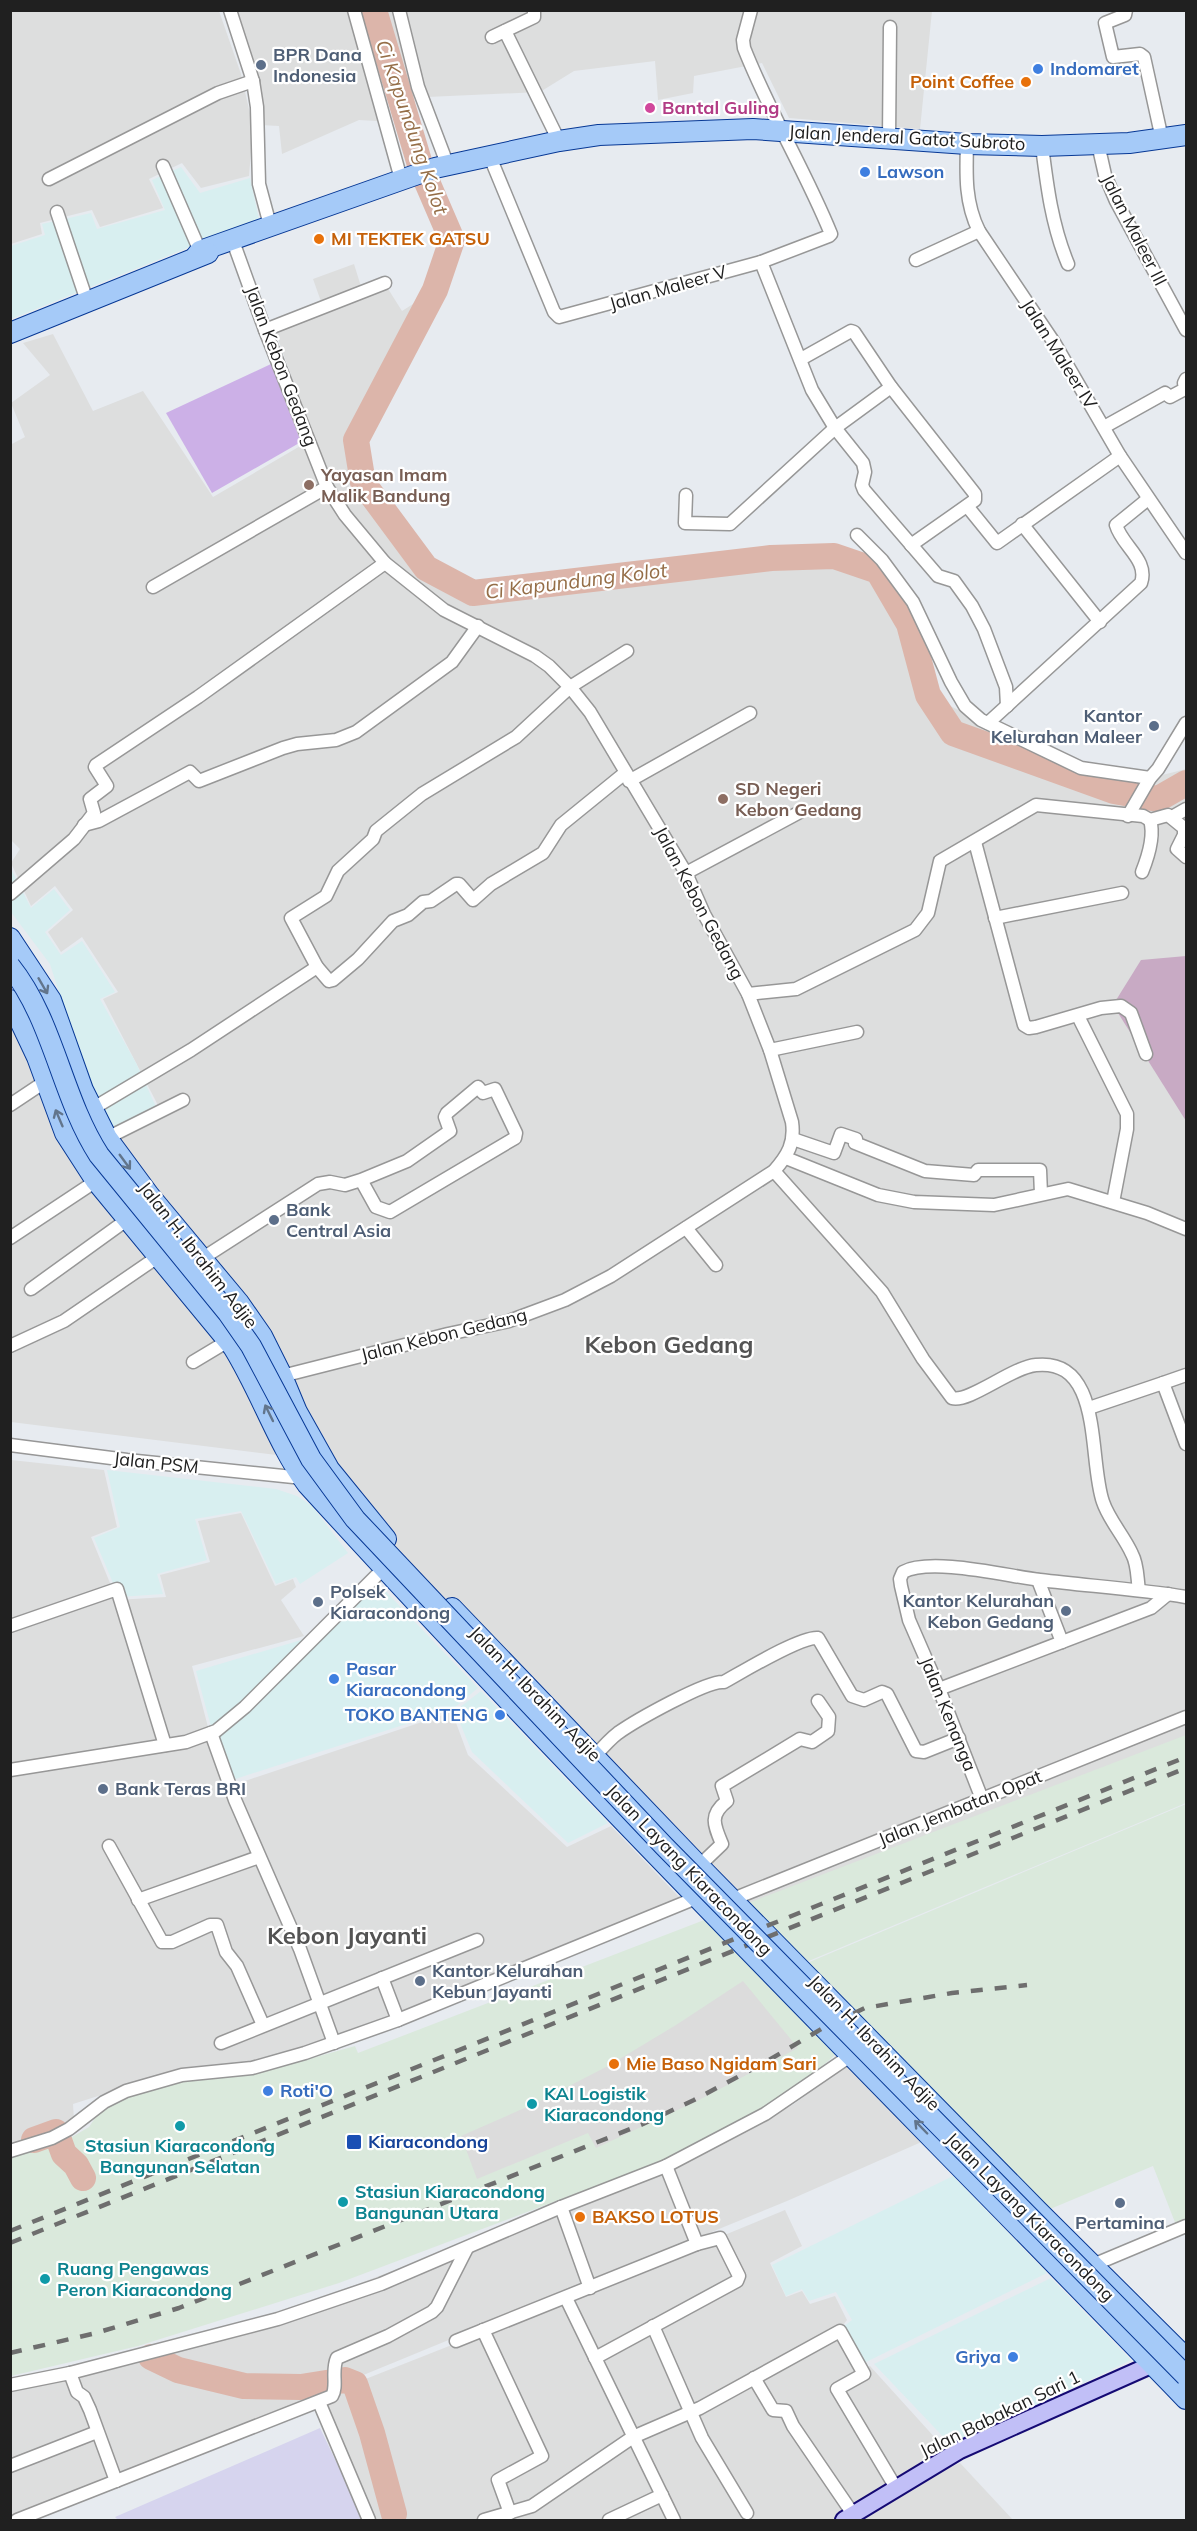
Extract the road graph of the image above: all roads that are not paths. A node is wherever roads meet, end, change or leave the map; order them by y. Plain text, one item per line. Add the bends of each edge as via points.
1 (230, 10) edge
2 (354, 10) edge
3 (399, 10) edge
4 (534, 10) edge
5 (751, 10) edge
6 (1126, 10) edge
7 (890, 27) dead end
8 (506, 31) junction
9 (492, 37) dead end
10 (253, 81) junction
11 (783, 131) junction
12 (1186, 135) edge
13 (889, 139) junction
14 (1162, 139) junction
15 (559, 141) junction
16 (967, 144) junction
17 (1042, 146) junction
18 (1100, 152) junction
19 (490, 157) junction
20 (164, 166) dead end
21 (441, 167) junction
22 (404, 178) junction
23 (49, 179) dead end
24 (57, 212) dead end
25 (275, 224) junction
26 (979, 231) junction
27 (234, 244) junction
28 (198, 254) junction
29 (916, 260) dead end
30 (761, 262) junction
31 (1068, 264) dead end
32 (385, 283) dead end
33 (87, 301) junction
34 (265, 330) junction
35 (1186, 330) edge
36 (10, 331) edge
37 (801, 359) junction
38 (1186, 379) edge
39 (891, 387) junction
40 (1104, 427) junction
41 (835, 428) junction
42 (1120, 456) junction
43 (327, 487) junction
44 (686, 495) dead end
45 (1148, 499) junction
46 (967, 506) junction
47 (1022, 524) junction
48 (857, 535) dead end
49 (911, 545) junction
50 (1186, 553) edge
51 (386, 563) junction
52 (153, 587) dead end
53 (476, 622) junction
54 (1100, 622) junction
55 (627, 651) dead end
56 (570, 687) junction
57 (1006, 706) junction
58 (750, 713) dead end
59 (988, 723) junction
60 (1186, 723) edge
61 (627, 777) junction
62 (1150, 778) junction
63 (1186, 809) edge
64 (800, 812) dead end
65 (1130, 814) junction
66 (1172, 817) junction
67 (1150, 820) junction
68 (80, 828) junction
69 (975, 842) junction
70 (1186, 857) edge
71 (1142, 872) dead end
72 (686, 873) junction
73 (1122, 893) dead end
74 (10, 894) edge
75 (995, 918) junction
76 (10, 938) edge
77 (10, 966) edge
78 (317, 967) junction
79 (748, 994) junction
80 (10, 1000) edge
81 (1078, 1016) junction
82 (857, 1032) dead end
83 (770, 1050) junction
84 (1146, 1054) dead end
85 (46, 1081) junction
86 (183, 1100) dead end
87 (10, 1105) edge
88 (92, 1109) junction
89 (107, 1138) junction
90 (793, 1139) junction
91 (786, 1158) junction
92 (774, 1171) junction
93 (361, 1180) junction
94 (96, 1181) junction
95 (1041, 1194) junction
96 (1113, 1202) junction
97 (128, 1219) junction
98 (686, 1228) junction
99 (1186, 1229) edge
100 (10, 1238) edge
101 (159, 1256) junction
102 (203, 1258) junction
103 (716, 1264) dead end
104 (31, 1289) dead end
105 (228, 1341) junction
106 (10, 1346) edge
107 (193, 1362) dead end
108 (1186, 1375) edge
109 (282, 1376) junction
110 (1163, 1383) junction
111 (1089, 1408) junction
112 (1186, 1444) edge
113 (10, 1445) edge
114 (317, 1449) junction
115 (329, 1469) junction
116 (302, 1476) junction
117 (387, 1540) junction
118 (379, 1560) junction
119 (1038, 1580) junction
120 (1139, 1590) junction
121 (1168, 1594) junction
122 (1186, 1597) edge
123 (10, 1626) edge
124 (1062, 1642) junction
125 (939, 1689) junction
126 (818, 1701) dead end
127 (1186, 1717) edge
128 (211, 1733) junction
129 (959, 1738) junction
130 (165, 1745) junction
131 (595, 1756) junction
132 (10, 1770) edge
133 (982, 1799) junction
134 (109, 1845) dead end
135 (260, 1857) junction
136 (699, 1866) junction
137 (696, 1898) junction
138 (733, 1899) junction
139 (138, 1900) junction
140 (477, 1940) dead end
141 (382, 1978) junction
142 (828, 1995) junction
143 (320, 2003) junction
144 (808, 2013) junction
145 (398, 2020) junction
146 (263, 2025) junction
147 (221, 2043) dead end
148 (334, 2043) junction
149 (850, 2056) junction
150 (10, 2151) edge
151 (666, 2166) junction
152 (1002, 2174) junction
153 (984, 2192) junction
154 (561, 2207) junction
155 (1186, 2226) edge
156 (697, 2244) junction
157 (466, 2248) junction
158 (1093, 2265) junction
159 (590, 2288) junction
160 (566, 2298) junction
161 (653, 2326) junction
162 (483, 2330) junction
163 (456, 2341) dead end
164 (1180, 2351) edge
165 (595, 2358) junction
166 (1153, 2364) junction
167 (70, 2373) junction
168 (1186, 2376) edge
169 (754, 2378) junction
170 (10, 2385) edge
171 (1186, 2399) edge
172 (319, 2402) junction
173 (690, 2413) junction
174 (97, 2432) junction
175 (633, 2437) junction
176 (10, 2466) edge
177 (117, 2481) junction
178 (896, 2488) junction
179 (662, 2496) junction
180 (510, 2513) junction
181 (747, 2514) dead end
182 (848, 2517) edge
183 (17, 2520) edge
184 (369, 2520) edge
185 (484, 2520) edge
186 (609, 2520) edge
187 (674, 2520) edge

1 - 10 street
2 - 22 street
3 - 21 street
4 - 8 street via 534,17
5 - 11 street via 744,48
6 - 14 street via 1125,15 1105,23 1113,57 1144,57
7 - 13 street
8 - 9 street
8 - 15 street
10 - 23 street via 218,93
10 - 25 street via 259,184
11 - 13 main road, Jalan Jenderal Gatot Subroto
11 - 15 main road, Jalan Jenderal Gatot Subroto via 641,132
11 - 30 street, Jalan Maleer V via 831,234
12 - 14 main road, Jalan Jenderal Gatot Subroto
13 - 16 main road, Jalan Jenderal Gatot Subroto
14 - 18 main road, Jalan Jenderal Gatot Subroto
15 - 19 main road, Jalan Jenderal Gatot Subroto
16 - 17 main road, Jalan Jenderal Gatot Subroto
16 - 26 street, Jalan Maleer IV via 966,193
17 - 18 main road, Jalan Jenderal Gatot Subroto
17 - 31 street via 1055,224
18 - 35 street, Jalan Maleer III via 1104,175 1116,201
19 - 21 main road, Jalan Jenderal Gatot Subroto
19 - 30 street, Jalan Maleer V via 554,312 560,317
20 - 28 street
21 - 22 main road, Jalan Jenderal Gatot Subroto
22 - 25 main road, Jalan Jenderal Gatot Subroto
24 - 33 street
25 - 27 main road, Jalan Jenderal Gatot Subroto via 275,228
25 - 28 main road, Jalan Jenderal Gatot Subroto
26 - 29 street
26 - 40 street, Jalan Maleer IV via 1055,344
27 - 28 main road, Jalan Jenderal Gatot Subroto
27 - 34 street, Jalan Kebon Gedang
28 - 33 main road, Jalan Jenderal Gatot Subroto
30 - 37 street
32 - 34 street
33 - 36 main road, Jalan Jenderal Gatot Subroto
34 - 43 street, Jalan Kebon Gedang
37 - 39 street via 851,331
37 - 41 street via 812,390
38 - 40 street via 1185,389 1170,397 1165,393
39 - 41 street
39 - 46 street via 975,494 975,500
40 - 42 street, Jalan Maleer IV
41 - 44 street via 730,524 685,523
41 - 49 street via 863,463 864,490
42 - 45 street, Jalan Maleer IV
42 - 47 street
43 - 51 street, Jalan Kebon Gedang
43 - 52 street
45 - 50 street, Jalan Maleer IV
45 - 54 street via 1116,525 1142,565 1142,583
46 - 47 street via 995,542
46 - 49 street
47 - 54 street
48 - 59 street via 877,553 913,602 965,706
49 - 57 street via 938,576 954,581 972,606 1006,687
51 - 53 street, Jalan Kebon Gedang via 444,610
51 - 68 street via 95,766 107,786 90,799 94,811
53 - 56 street, Jalan Kebon Gedang via 536,656
53 - 68 street via 452,662 347,737 290,746 199,781 190,772
54 - 57 street
55 - 56 street
56 - 61 street, Jalan Kebon Gedang via 590,712
56 - 78 street via 516,737 451,775 376,831 373,839 333,880 326,896 291,920
57 - 59 street
58 - 61 street
59 - 62 street via 1081,768
60 - 62 street
61 - 72 street, Jalan Kebon Gedang
61 - 78 street via 561,825 543,853 473,900 456,884 396,920 333,980 329,981
62 - 65 street
63 - 66 street
64 - 72 street
65 - 67 street
65 - 69 street via 1036,805
66 - 67 street
66 - 70 street via 1186,831 1177,849
67 - 71 street via 1151,834
68 - 74 street via 59,853
69 - 75 street
69 - 79 street via 939,862 928,913 915,930 796,989
72 - 79 street, Jalan Kebon Gedang
73 - 75 street
75 - 81 street via 1025,1026 1036,1027
76 -> 88 main road, Jalan H. Ibrahim Adjie via 51,1000
77 - 168 main road, Jalan Layang Kiaracondong, bridge via 35,1002 84,1131 99,1155 228,1313 251,1346 311,1459 355,1519 664,1846
78 - 88 street
79 - 83 street, Jalan Kebon Gedang
80 - 85 main road, Jalan H. Ibrahim Adjie
81 - 84 street via 1101,1008 1125,1007 1131,1013
81 - 96 street via 1127,1114
82 - 83 street
83 - 90 street, Jalan Kebon Gedang via 792,1122
85 - 87 street
94 -> 85 main road, Jalan H. Ibrahim Adjie via 72,1145
86 - 89 street
88 - 89 main road, Jalan H. Ibrahim Adjie
89 -> 102 main road, Jalan H. Ibrahim Adjie
90 - 91 street, Jalan Kebon Gedang
90 - 95 street via 834,1153 840,1134 925,1171 974,1175 978,1170 1040,1170
91 - 92 street, Jalan Kebon Gedang
91 - 95 street via 878,1195 914,1202 994,1205
92 - 98 street, Jalan Kebon Gedang
92 - 111 street via 882,1292 952,1398 964,1398 1036,1365 1063,1368 1079,1384
93 - 93 street via 376,1207 390,1212 515,1138 495,1089 483,1093 478,1087 447,1113 450,1131 407,1161
93 - 102 street via 311,1187
94 - 97 main road, Jalan H. Ibrahim Adjie
94 - 100 street
95 - 96 street via 1068,1189
96 - 99 street
97 - 101 main road, Jalan H. Ibrahim Adjie
97 - 104 street
98 - 103 street
98 - 109 street, Jalan Kebon Gedang via 611,1276 565,1300 509,1321
101 - 105 main road, Jalan H. Ibrahim Adjie
101 - 106 street via 64,1321
102 - 109 main road, Jalan H. Ibrahim Adjie via 262,1336
105 - 107 street
116 -> 105 main road, Jalan H. Ibrahim Adjie via 251,1376
108 - 110 street
109 - 114 main road, Jalan H. Ibrahim Adjie
110 - 111 street
110 - 112 street
111 - 120 street via 1095,1474 1103,1502 1133,1556
113 - 116 street, Jalan PSM
114 - 115 main road, Jalan H. Ibrahim Adjie
114 - 116 main road via 299,1452
115 - 116 main road via 317,1486
115 - 117 main road, Jalan H. Ibrahim Adjie
116 - 118 main road, Jalan H. Ibrahim Adjie
117 - 118 main road
117 - 131 main road, Jalan H. Ibrahim Adjie
118 - 128 street via 238,1713
118 - 137 main road, Jalan H. Ibrahim Adjie
119 - 120 street
119 - 124 street
119 - 125 street, Jalan Kenanga via 966,1569 929,1567 903,1572 900,1586 909,1620
120 - 121 street
121 - 122 street
121 - 124 street via 1151,1608
123 - 130 street via 117,1589
124 - 125 street
125 - 129 street, Jalan Kenanga
126 - 136 street via 829,1717 828,1731 812,1742 800,1739 722,1786 728,1801 715,1817 722,1844
127 - 133 street, Jalan Jembatan Opat
128 - 130 street
128 - 135 street
129 - 131 street via 924,1752 916,1751 887,1694 882,1692 864,1700 852,1696 818,1638 814,1638 679,1700 617,1734
129 - 133 street, Jalan Kenanga
130 - 132 street
131 - 136 main road, Jalan H. Ibrahim Adjie
133 - 138 street, Jalan Jembatan Opat
134 - 139 street
135 - 139 street
135 - 143 street
136 - 138 main road, Jalan H. Ibrahim Adjie
137 - 144 main road, Jalan H. Ibrahim Adjie
137 - 145 street
138 - 142 main road, Jalan H. Ibrahim Adjie
139 - 146 street via 164,1943 217,1925 226,1952 237,1966
140 - 141 street
141 - 143 street
141 - 145 street
142 - 144 main road
142 - 152 main road, Jalan H. Ibrahim Adjie
143 - 146 street
143 - 148 street
144 - 149 main road, Jalan H. Ibrahim Adjie
145 - 148 street
146 - 147 street
148 - 150 street via 252,2068 182,2075 126,2091 52,2138
149 - 151 street via 765,2114
153 -> 149 main road, Jalan H. Ibrahim Adjie
151 - 154 street
151 - 156 street
152 - 153 main road
152 - 158 main road, Jalan H. Ibrahim Adjie
153 - 166 main road, Jalan H. Ibrahim Adjie
154 - 157 street
154 - 159 street
155 - 158 street
156 - 159 street
156 - 161 street via 720,2238 738,2279
157 - 167 street via 381,2284 278,2319
157 - 172 street via 437,2307 388,2336 340,2356 335,2361 335,2390
158 - 164 main road, Jalan H. Ibrahim Adjie
159 - 160 street
160 - 162 street
160 - 165 street
161 - 165 street
161 - 173 street
162 - 163 street
162 - 180 street via 542,2456 498,2480
164 - 166 street, Jalan Babakan Sari 1
165 - 175 street
166 - 171 main road, Jalan H. Ibrahim Adjie
166 - 178 street, Jalan Babakan Sari 1 via 960,2450
167 - 170 street
167 - 174 street
169 - 173 street
169 - 178 street via 840,2331 864,2374 837,2389
169 - 182 street via 774,2410 786,2411
172 - 177 street
172 - 184 street
173 - 175 street
173 - 181 street
174 - 176 street
174 - 177 street
175 - 179 street
175 - 180 street via 532,2506
177 - 183 street
178 - 182 street, Jalan Babakan Sari 1
179 - 186 street
179 - 187 street
180 - 185 street

